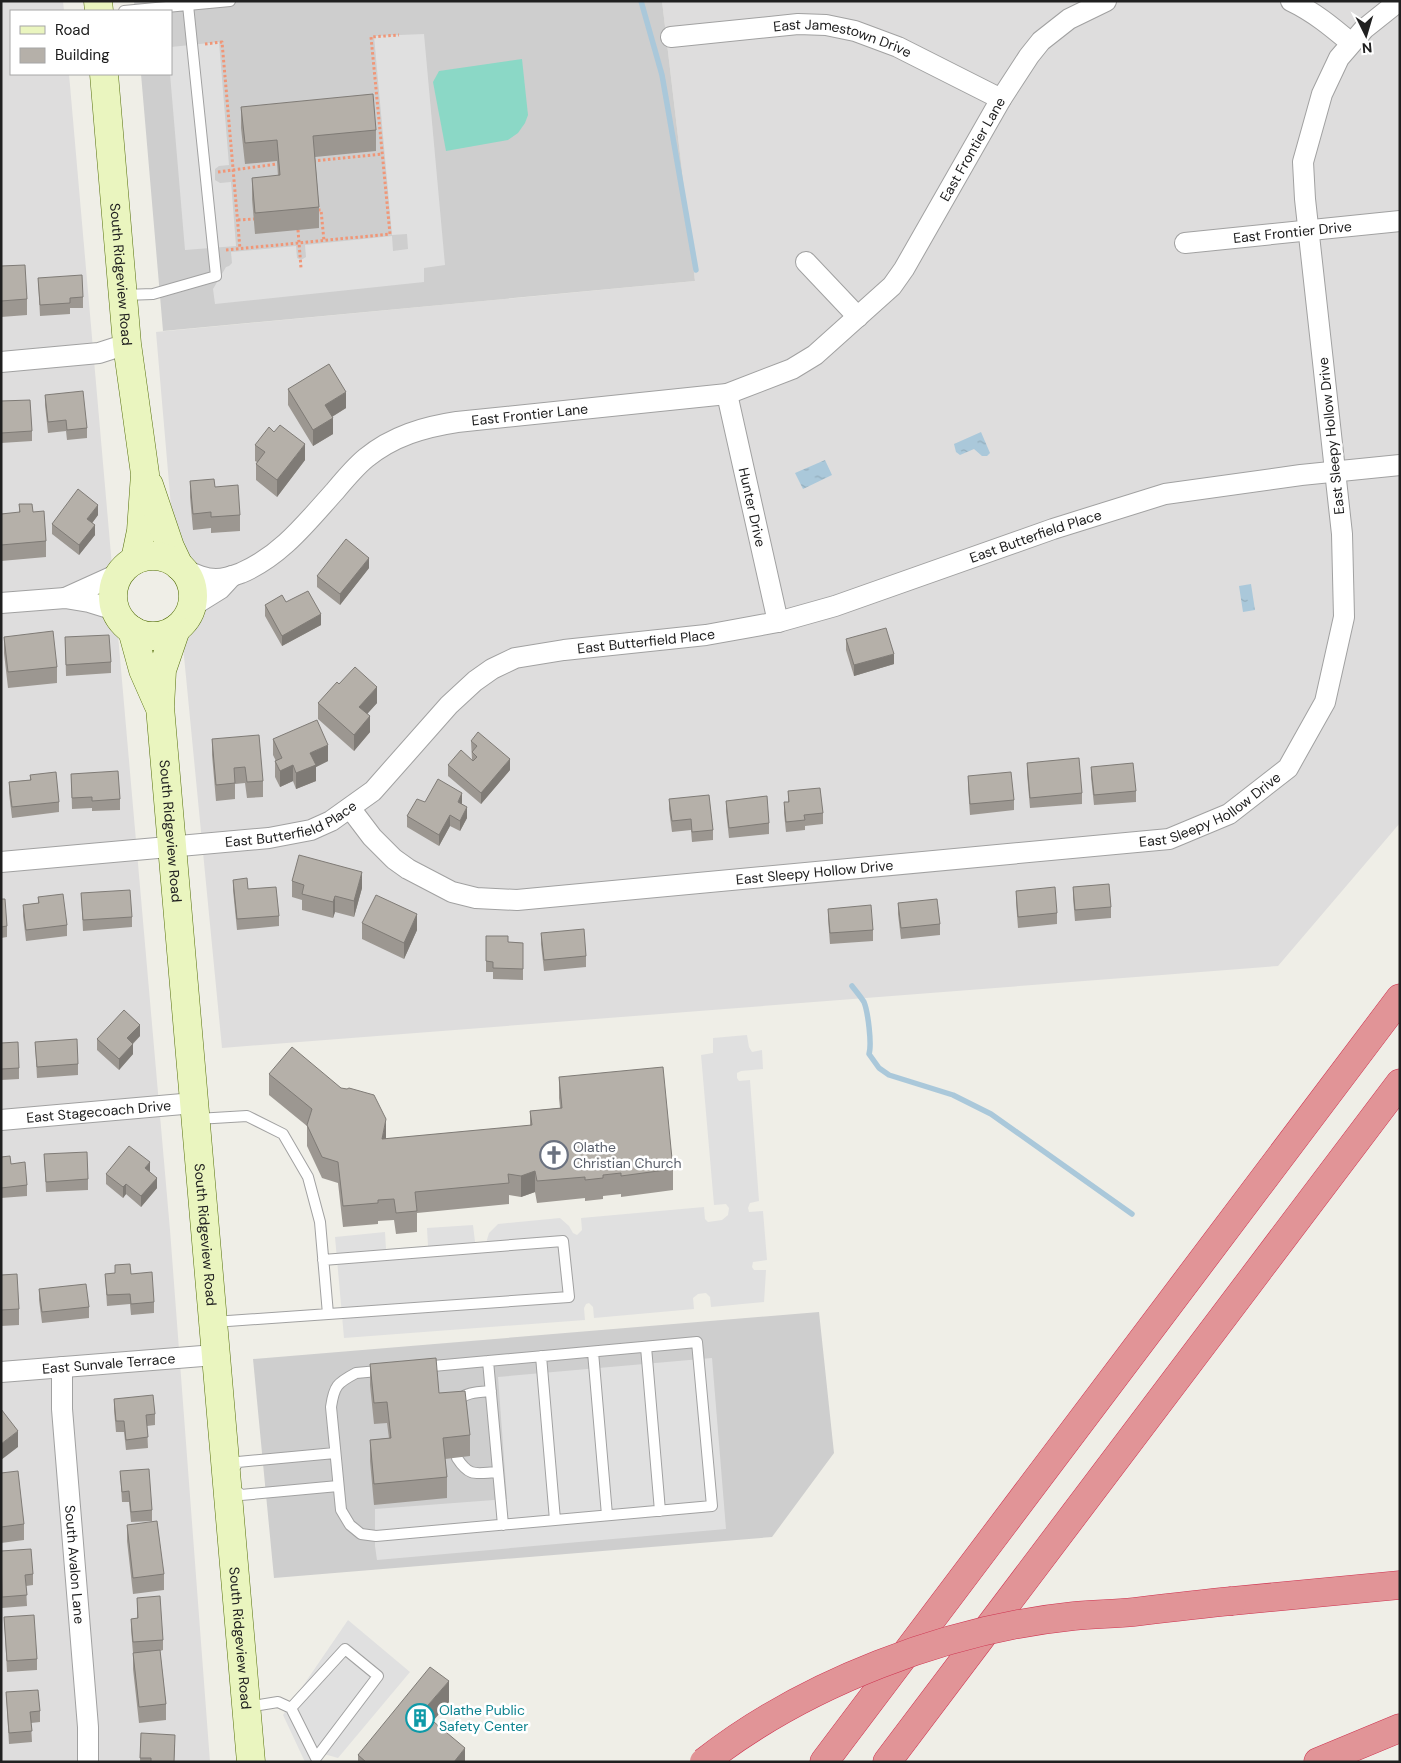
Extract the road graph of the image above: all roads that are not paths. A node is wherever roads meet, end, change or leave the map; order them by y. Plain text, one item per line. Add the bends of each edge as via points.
1 (230, 1) edge
2 (1106, 1) edge
3 (1291, 1) edge
4 (1399, 1) edge
5 (188, 5) junction
6 (135, 10) edge
7 (671, 37) dead end
8 (1351, 44) junction
9 (104, 75) edge
10 (1001, 99) junction
11 (1400, 221) edge
12 (1308, 230) junction
13 (1185, 243) dead end
14 (806, 262) dead end
15 (123, 295) junction
16 (858, 317) junction
17 (127, 344) junction
18 (1, 362) edge
19 (727, 394) junction
20 (1400, 465) edge
21 (1334, 472) junction
22 (145, 474) junction
23 (127, 567) junction
24 (181, 568) junction
25 (232, 576) junction
26 (65, 598) junction
27 (1, 603) edge
28 (184, 618) junction
29 (123, 620) junction
30 (778, 622) junction
31 (160, 707) junction
32 (350, 808) junction
33 (172, 848) junction
34 (1, 862) edge
35 (1400, 998) edge
36 (1400, 1083) edge
37 (195, 1111) junction
38 (1, 1120) edge
39 (323, 1260) junction
40 (328, 1314) junction
41 (212, 1322) junction
42 (646, 1347) junction
43 (592, 1352) junction
44 (215, 1355) junction
45 (540, 1356) junction
46 (488, 1361) junction
47 (62, 1367) junction
48 (1, 1372) edge
49 (491, 1391) junction
50 (452, 1413) edge
51 (335, 1453) junction
52 (457, 1458) dead end
53 (498, 1472) junction
54 (226, 1481) junction
55 (338, 1486) junction
56 (660, 1511) junction
57 (607, 1515) junction
58 (555, 1520) junction
59 (503, 1524) junction
60 (1400, 1585) edge
61 (246, 1707) junction
62 (291, 1708) junction
63 (1400, 1728) edge
64 (316, 1760) edge
65 (88, 1762) edge
66 (251, 1762) edge
67 (704, 1762) edge
68 (824, 1762) edge
69 (887, 1762) edge
70 (1318, 1762) edge

1 - 5 lane
2 - 10 street, East Frontier Lane via 1069,18 1041,41
3 - 8 street via 1330,25
4 - 8 street, East Sleepy Hollow Drive
5 - 6 lane
5 - 15 lane via 216,276 153,294
7 - 10 street, East Jamestown Drive via 798,24 826,25 855,31 898,47
8 - 12 street, East Sleepy Hollow Drive via 1339,58 1322,94 1304,162
9 - 15 main road, South Ridgeview Road
10 - 16 street, East Frontier Lane via 904,269 892,286
11 - 12 street, East Frontier Drive
12 - 13 street, East Frontier Drive
12 - 21 street, East Sleepy Hollow Drive
14 - 16 street
15 - 17 main road, South Ridgeview Road
16 - 19 street, East Frontier Lane via 815,355 792,369
17 - 18 street via 99,354
17 - 22 main road, South Ridgeview Road
19 - 25 street, East Frontier Lane via 457,422 405,434 366,458 288,542 265,561
19 - 30 street, Hunter Drive
20 - 21 street, East Butterfield Place
21 - 30 street, East Butterfield Place via 1165,494 1054,529 835,606
21 - 32 street, East Sleepy Hollow Drive via 1342,534 1344,617 1324,702 1288,768 1229,814 1169,839 517,900 476,898 452,892 408,869 372,837
22 - 23 main road via 141,531
22 - 24 main road via 170,547
23 - 24 main road via 148,556 173,561
23 - 26 street
23 - 29 main road via 113,590
24 - 25 street via 202,578
24 - 28 main road via 190,581 193,594
25 - 28 street
26 - 27 street
26 - 29 street via 89,602
28 - 29 main road via 164,634 150,636 137,633
28 - 31 main road via 162,670
29 - 31 main road
30 - 32 street, East Butterfield Place via 706,635 515,658 475,680 449,704 373,791
31 - 33 main road, South Ridgeview Road
32 - 33 street, East Butterfield Place via 311,830 269,838
33 - 34 street, East Butterfield Place
33 - 37 main road, South Ridgeview Road
35 - 68 highway
36 - 69 highway
37 - 38 street, East Stagecoach Drive
37 - 39 lane via 247,1116 284,1134 308,1176 320,1222
37 - 41 main road, South Ridgeview Road
39 - 40 lane
39 - 40 lane via 563,1241 569,1298
40 - 41 lane
41 - 44 main road, South Ridgeview Road
42 - 43 lane
42 - 56 lane
42 - 56 lane via 697,1342 712,1506
43 - 45 lane
43 - 57 lane
44 - 47 street, East Sunvale Terrace
44 - 54 main road, South Ridgeview Road
45 - 46 lane
45 - 58 lane
46 - 49 lane
46 - 51 lane via 356,1373 341,1381 333,1392 331,1407
47 - 48 street, East Sunvale Terrace
47 - 65 street, South Avalon Lane via 62,1409
49 - 50 lane via 460,1397
49 - 53 lane
51 - 54 lane via 238,1462
51 - 55 lane
52 - 53 lane via 471,1473
53 - 59 lane
54 - 55 lane via 242,1495
54 - 61 main road, South Ridgeview Road
55 - 59 lane via 341,1510 350,1526 360,1534 376,1536
56 - 57 lane
57 - 58 lane
58 - 59 lane
60 - 67 highway, bridge via 1073,1616 962,1638 860,1672 813,1694
61 - 62 lane via 278,1702
61 - 66 main road, South Ridgeview Road
62 - 64 lane
62 - 64 lane via 344,1649 378,1676
63 - 70 highway

